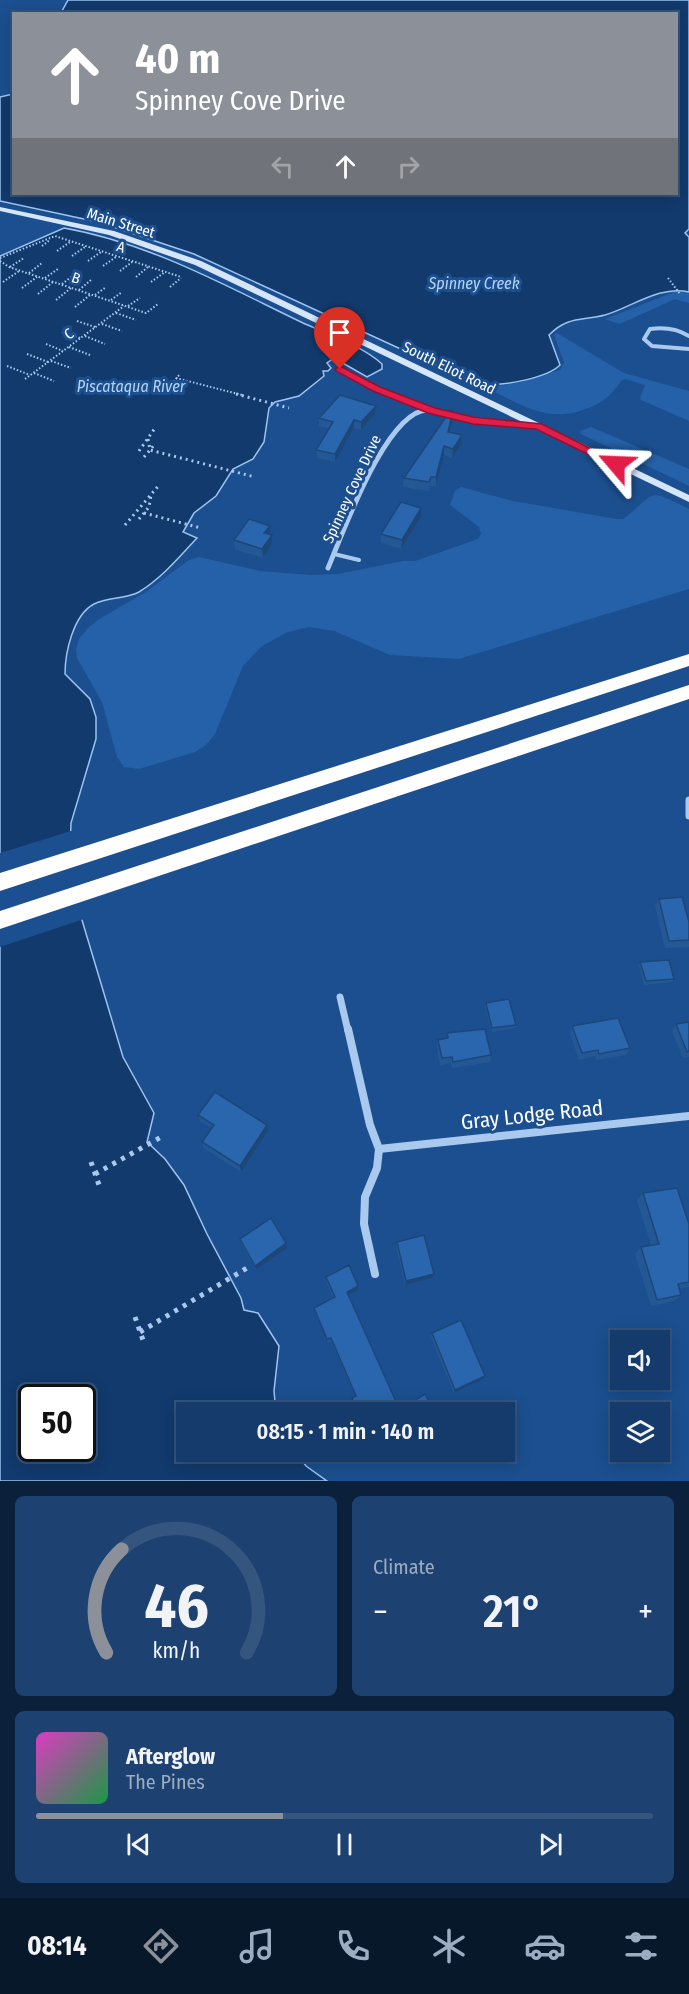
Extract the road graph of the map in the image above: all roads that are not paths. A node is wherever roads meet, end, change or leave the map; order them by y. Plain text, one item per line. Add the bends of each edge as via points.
1 (0, 209) edge
2 (198, 262) joint
3 (689, 336) edge
4 (689, 349) edge
5 (340, 369) dead end
6 (432, 410) junction
7 (538, 426) junction
8 (689, 499) edge
9 (334, 554) junction
10 (359, 560) dead end
11 (328, 568) dead end
12 (689, 660) edge
13 (689, 692) edge
14 (689, 801) edge
15 (689, 816) edge
16 (0, 882) edge
17 (0, 920) edge
18 (340, 997) dead end
19 (689, 1116) edge
20 (379, 1149) junction
21 (375, 1274) dead end

1 - 2 main road, Main Street via 82,225
2 - 7 main road, South Eliot Road
3 - 4 street via 672,328 657,328 650,329 644,339 652,346
5 - 6 lane via 376,389
6 - 7 street via 484,422
6 - 9 street, Spinney Cove Drive via 408,415 384,444
7 - 8 main road, South Eliot Road
9 - 10 lane
9 - 11 street, Spinney Cove Drive
12 - 16 highway
13 - 17 highway
14 - 15 street
18 - 20 street
19 - 20 street, Gray Lodge Road
20 - 21 street via 377,1168 365,1197 364,1224

